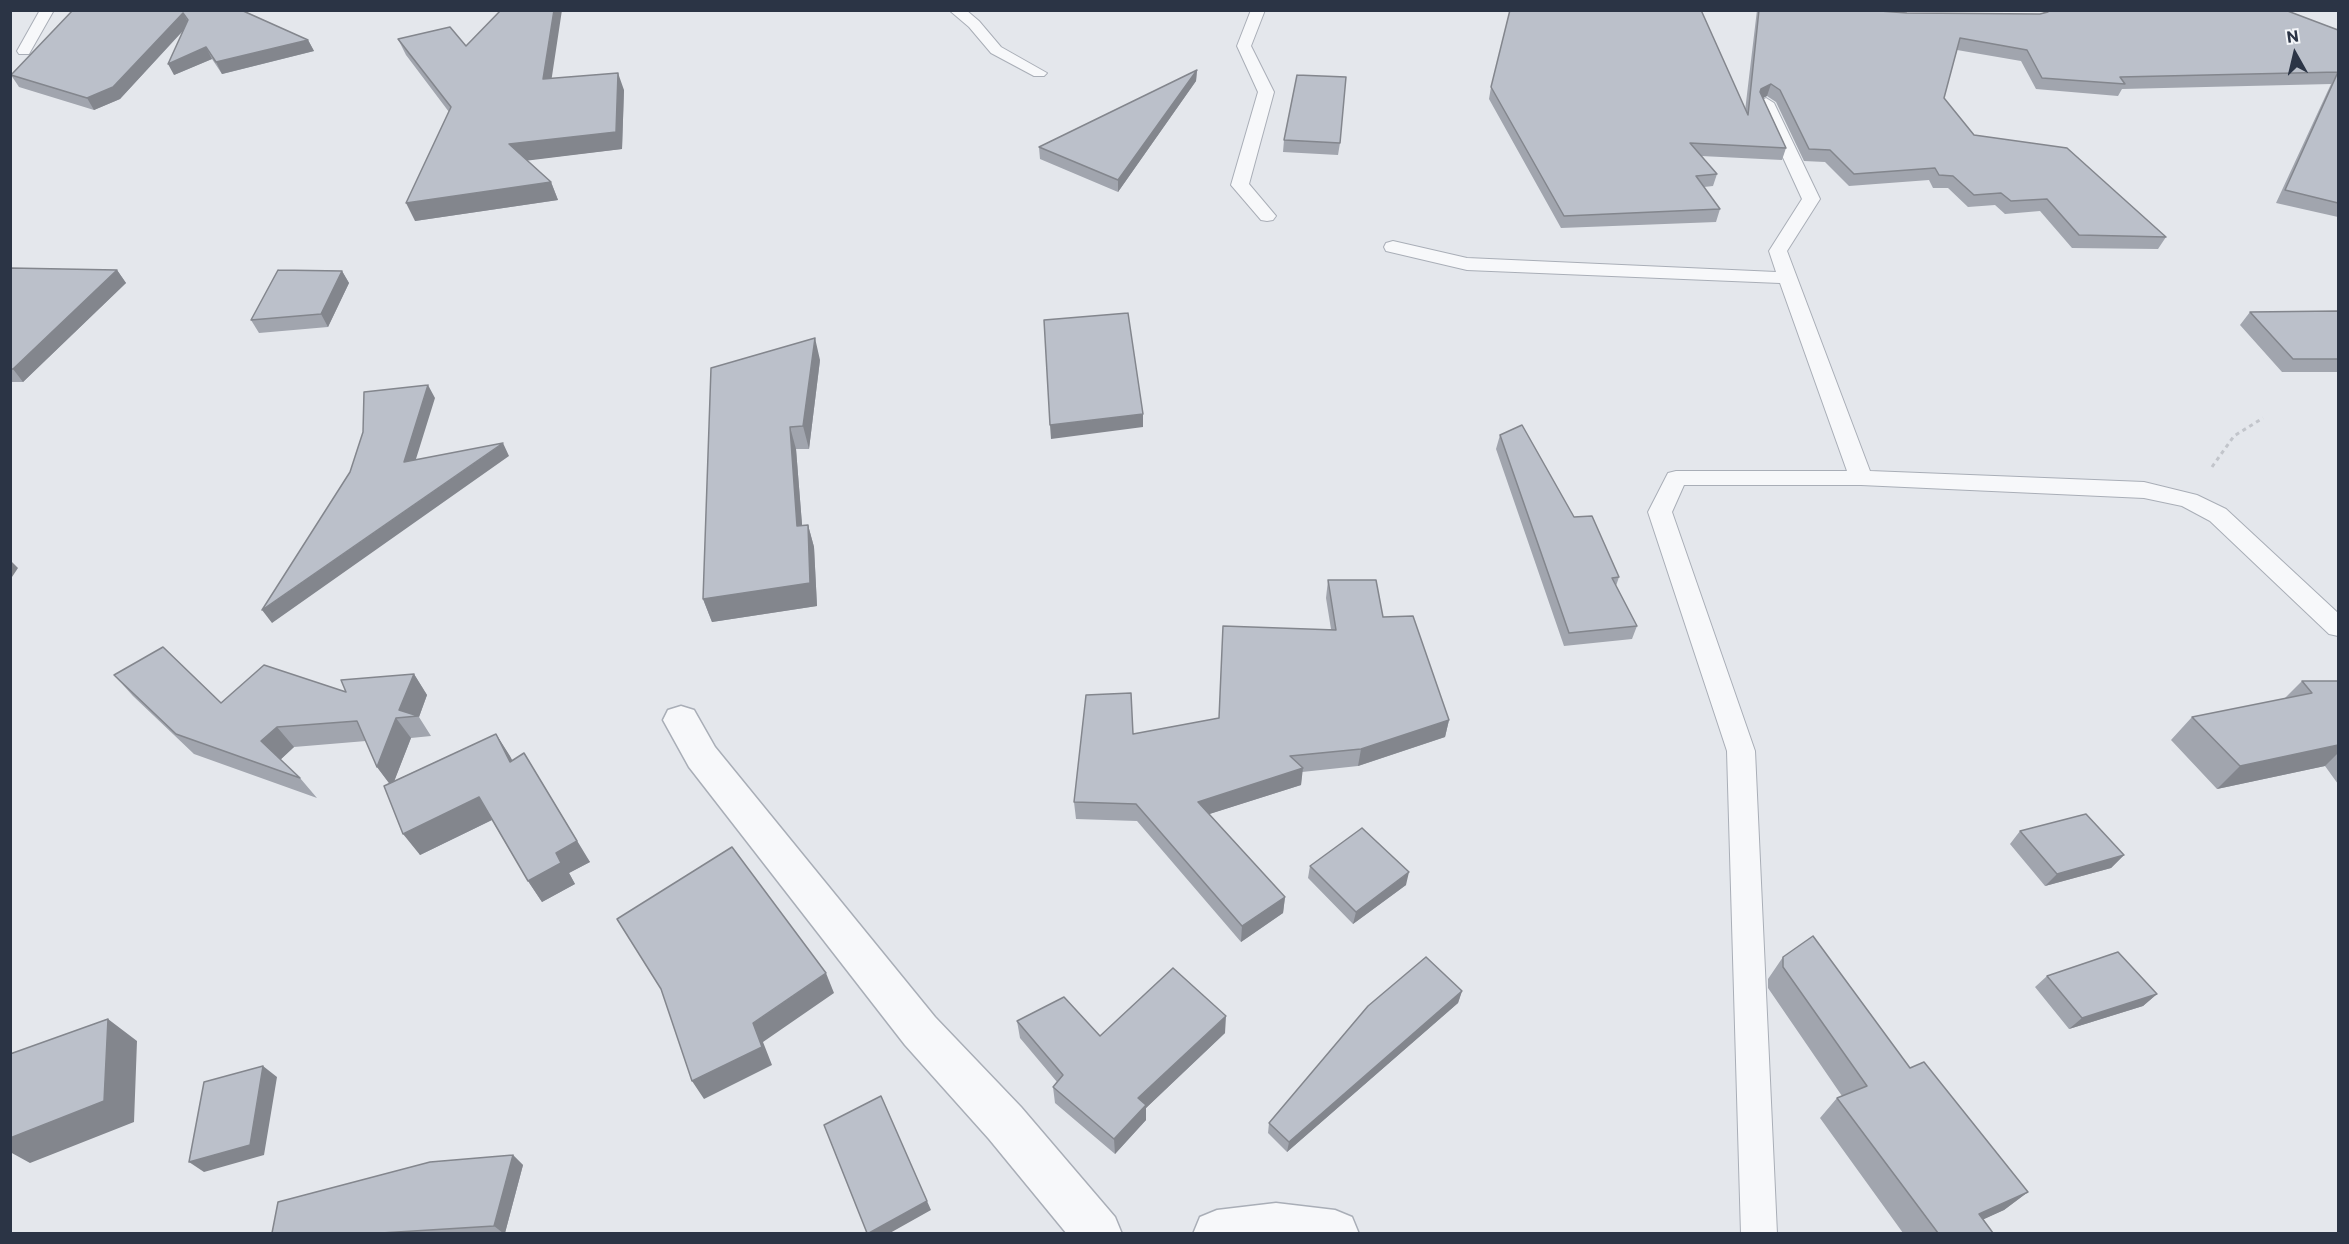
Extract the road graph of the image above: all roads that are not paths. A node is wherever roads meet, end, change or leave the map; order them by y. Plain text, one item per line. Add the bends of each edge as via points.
1 (47, 10) edge
2 (956, 10) edge
3 (1258, 10) edge
4 (24, 51) dead end
5 (1039, 73) dead end
6 (1766, 103) edge
7 (1267, 216) dead end
8 (1393, 248) dead end
9 (1788, 278) junction
10 (1861, 478) junction
11 (2338, 627) edge
12 (681, 720) dead end
13 (1098, 1233) edge
14 (1217, 1233) edge
15 (1335, 1233) edge
16 (1759, 1233) edge

1 - 4 lane
2 - 5 lane via 996,50
3 - 7 lane via 1244,46 1266,92 1240,184
6 - 9 lane via 1811,200 1778,251
8 - 9 lane via 1467,264
9 - 10 lane
10 - 11 lane via 2144,490 2189,500 2218,515
10 - 16 lane via 1676,478 1660,512 1741,752
12 - 13 street via 702,757 920,1031
14 - 15 street via 1276,1227

